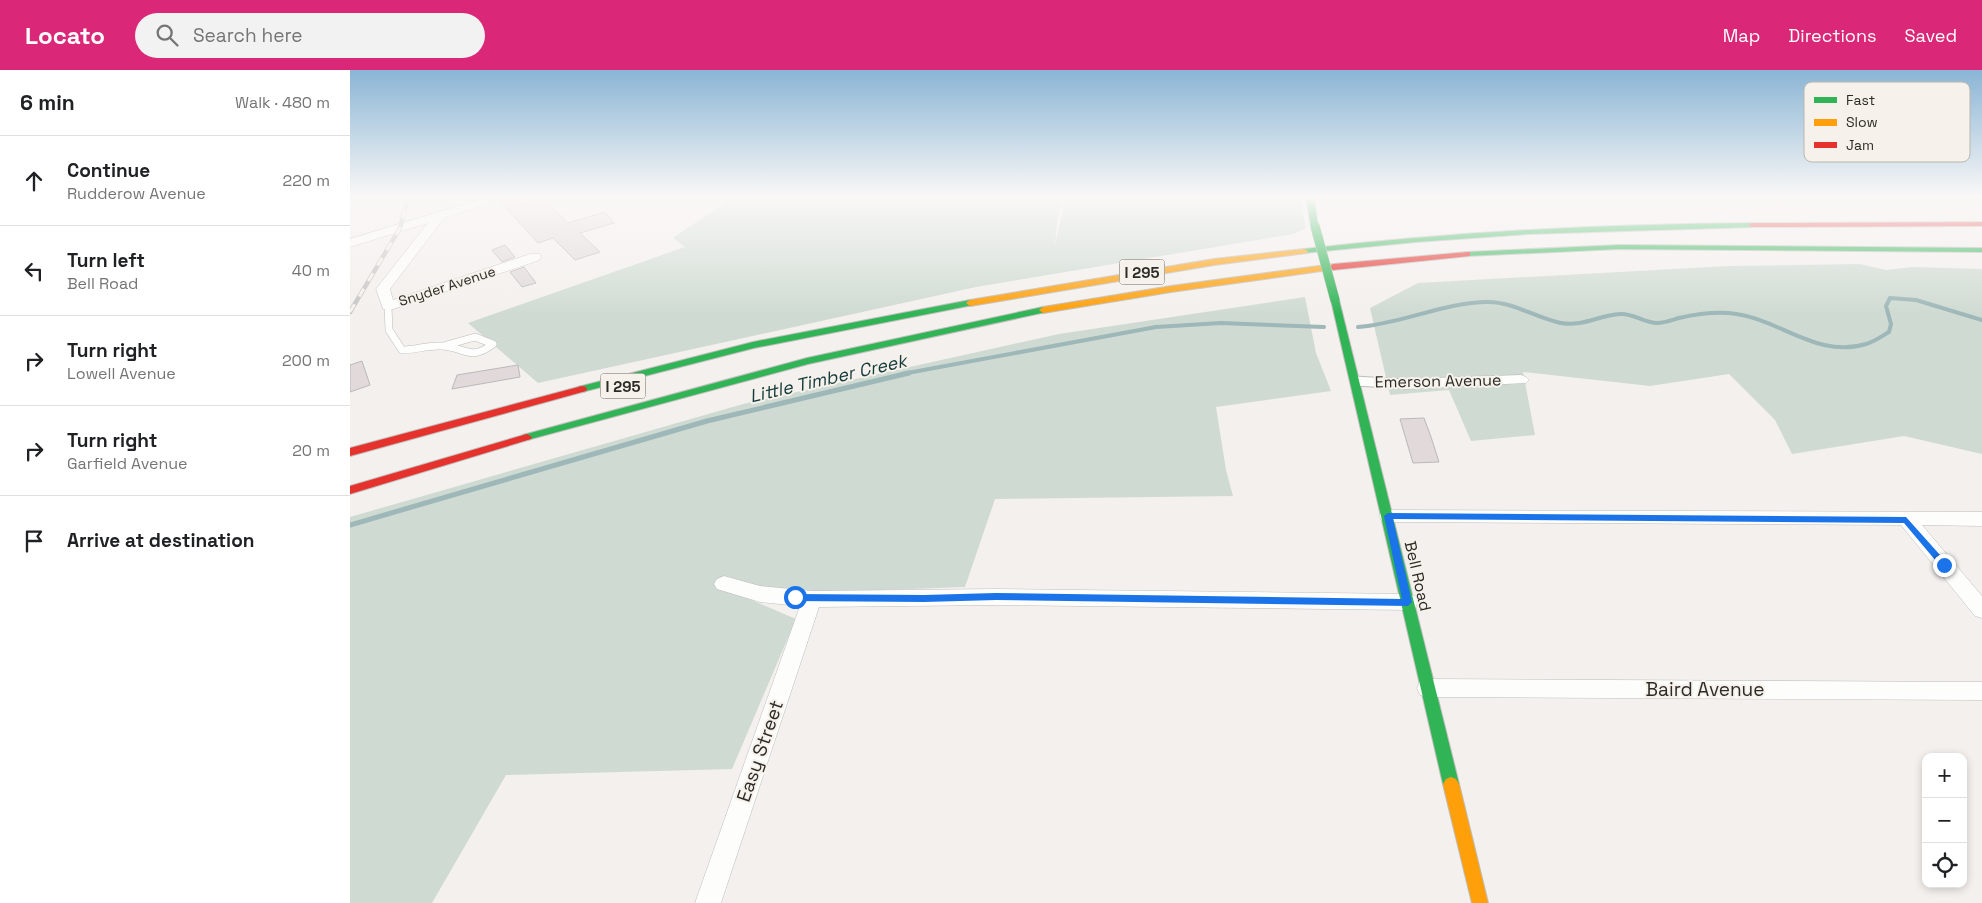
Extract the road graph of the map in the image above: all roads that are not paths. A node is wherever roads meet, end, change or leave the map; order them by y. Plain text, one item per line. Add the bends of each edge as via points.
1 (373, 236) edge
2 (424, 236) edge
3 (1319, 236) edge
4 (1462, 236) edge
5 (350, 243) edge
6 (1982, 250) edge
7 (535, 257) dead end
8 (388, 306) junction
9 (900, 316) junction
10 (443, 346) junction
11 (1522, 380) dead end
12 (1355, 381) junction
13 (1405, 384) joint
14 (653, 401) junction
15 (436, 441) dead end
16 (350, 452) edge
17 (350, 490) edge
18 (378, 494) dead end
19 (1388, 516) junction
20 (1982, 519) edge
21 (1906, 520) junction
22 (724, 584) dead end
23 (812, 599) junction
24 (1408, 602) junction
25 (1982, 610) edge
26 (1428, 688) junction
27 (1982, 691) edge
28 (708, 903) edge
29 (1480, 903) edge

1 - 5 street
2 - 8 street via 383,289
3 - 12 main road, Bell Road, bridge
4 - 9 main road, I 295 via 1294,251 1138,273
6 - 14 main road, I 295 via 1597,247 1326,267 1154,291 959,327 817,358
7 - 8 street, Snyder Avenue
8 - 10 lane via 386,325 402,350
9 - 15 main road, I 295 via 649,379
9 - 16 main road via 753,345
10 - 10 lane via 468,354 484,352 493,344 476,337
11 - 13 street, Emerson Avenue
12 - 13 lane, Emerson Avenue
12 - 19 main road, Bell Road
14 - 17 main road, I 295
14 - 18 main road
19 - 21 street
19 - 24 main road, Bell Road
20 - 21 street
21 - 25 street
22 - 23 street via 760,594
23 - 24 street via 996,597
23 - 28 street, Easy Street
24 - 26 main road, Bell Road
26 - 27 street, Baird Avenue
26 - 29 main road, Bell Road

